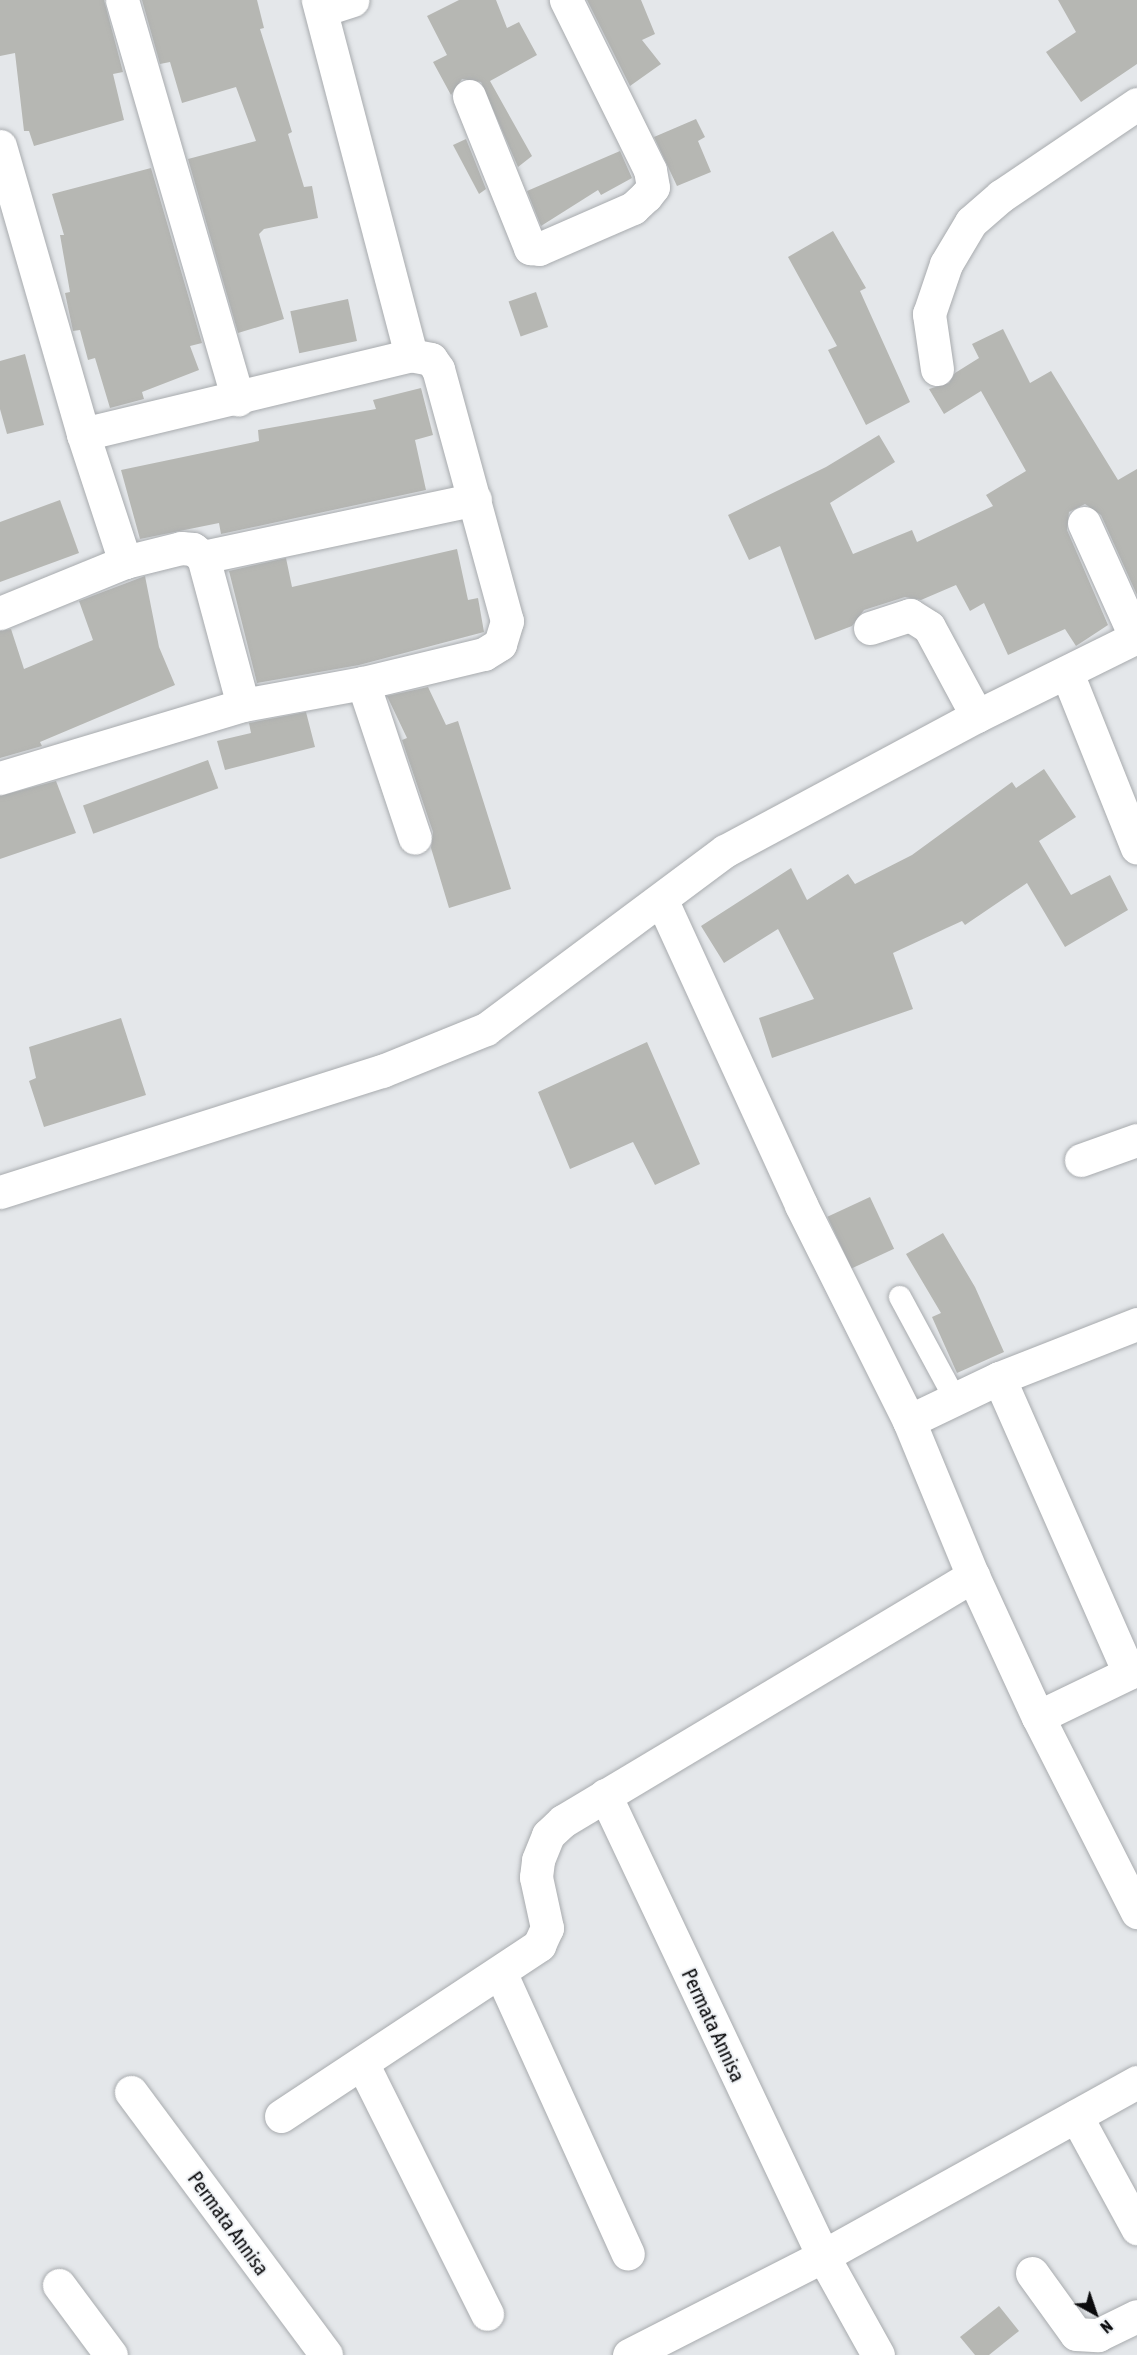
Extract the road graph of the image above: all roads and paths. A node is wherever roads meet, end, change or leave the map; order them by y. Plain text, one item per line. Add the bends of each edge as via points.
1 (122, 0) edge
2 (566, 0) edge
3 (330, 3) edge
4 (470, 96) dead end
5 (1137, 104) edge
6 (0, 146) edge
7 (411, 355) junction
8 (937, 369) dead end
9 (238, 399) junction
10 (83, 434) junction
11 (475, 499) junction
12 (1084, 523) dead end
13 (203, 556) junction
14 (125, 562) junction
15 (0, 613) edge
16 (870, 628) dead end
17 (1137, 637) edge
18 (1067, 673) junction
19 (363, 683) junction
20 (243, 705) junction
21 (977, 716) junction
22 (0, 778) edge
23 (415, 838) dead end
24 (1137, 848) edge
25 (662, 901) junction
26 (1137, 1140) edge
27 (1081, 1160) dead end
28 (0, 1192) edge
29 (900, 1297) dead end
30 (1137, 1323) edge
31 (999, 1378) junction
32 (954, 1397) junction
33 (909, 1421) junction
34 (973, 1576) junction
35 (1133, 1672) edge
36 (1038, 1717) junction
37 (605, 1795) junction
38 (1129, 1878) edge
39 (1137, 1912) edge
40 (501, 1974) junction
41 (363, 2065) junction
42 (1137, 2082) edge
43 (131, 2092) dead end
44 (281, 2116) dead end
45 (1076, 2116) junction
46 (1137, 2228) edge
47 (628, 2254) dead end
48 (823, 2256) junction
49 (1032, 2272) dead end
50 (59, 2285) dead end
51 (487, 2314) dead end
52 (1137, 2316) edge
53 (111, 2355) edge
54 (326, 2355) edge
55 (629, 2355) edge
56 (878, 2355) edge

1 - 9 street
2 - 4 street via 650,170 653,187 646,196 633,208 539,249 530,248
3 - 7 street
5 - 8 street via 1001,196 971,222 946,264 929,314
6 - 10 street
7 - 9 street
7 - 11 street via 431,359 438,369
9 - 10 street
10 - 14 street
11 - 13 street
11 - 19 street via 507,621 500,644 484,654
12 - 17 street
13 - 14 street via 193,549 180,548
13 - 20 street
14 - 15 street
16 - 21 street via 910,615 929,627
17 - 18 street
18 - 21 street
18 - 24 street
19 - 20 street
19 - 23 street
20 - 22 street
21 - 25 street via 725,851
25 - 28 street via 486,1029 435,1053
25 - 33 street via 801,1205
26 - 27 street
29 - 32 lane
30 - 31 street
31 - 32 street
31 - 35 street
32 - 33 street
33 - 34 street
34 - 36 street
34 - 37 street
35 - 36 street
36 - 38 street
37 - 40 street via 548,1835 536,1877 545,1936
37 - 48 street, Permata Annisa
38 - 39 street
40 - 41 street
40 - 47 street
41 - 44 street
41 - 51 street
42 - 45 street
43 - 54 street, Permata Annisa
45 - 46 street
45 - 48 street
48 - 55 street
48 - 56 street, Permata Annisa
49 - 52 street via 1076,2334 1098,2335
50 - 53 street

